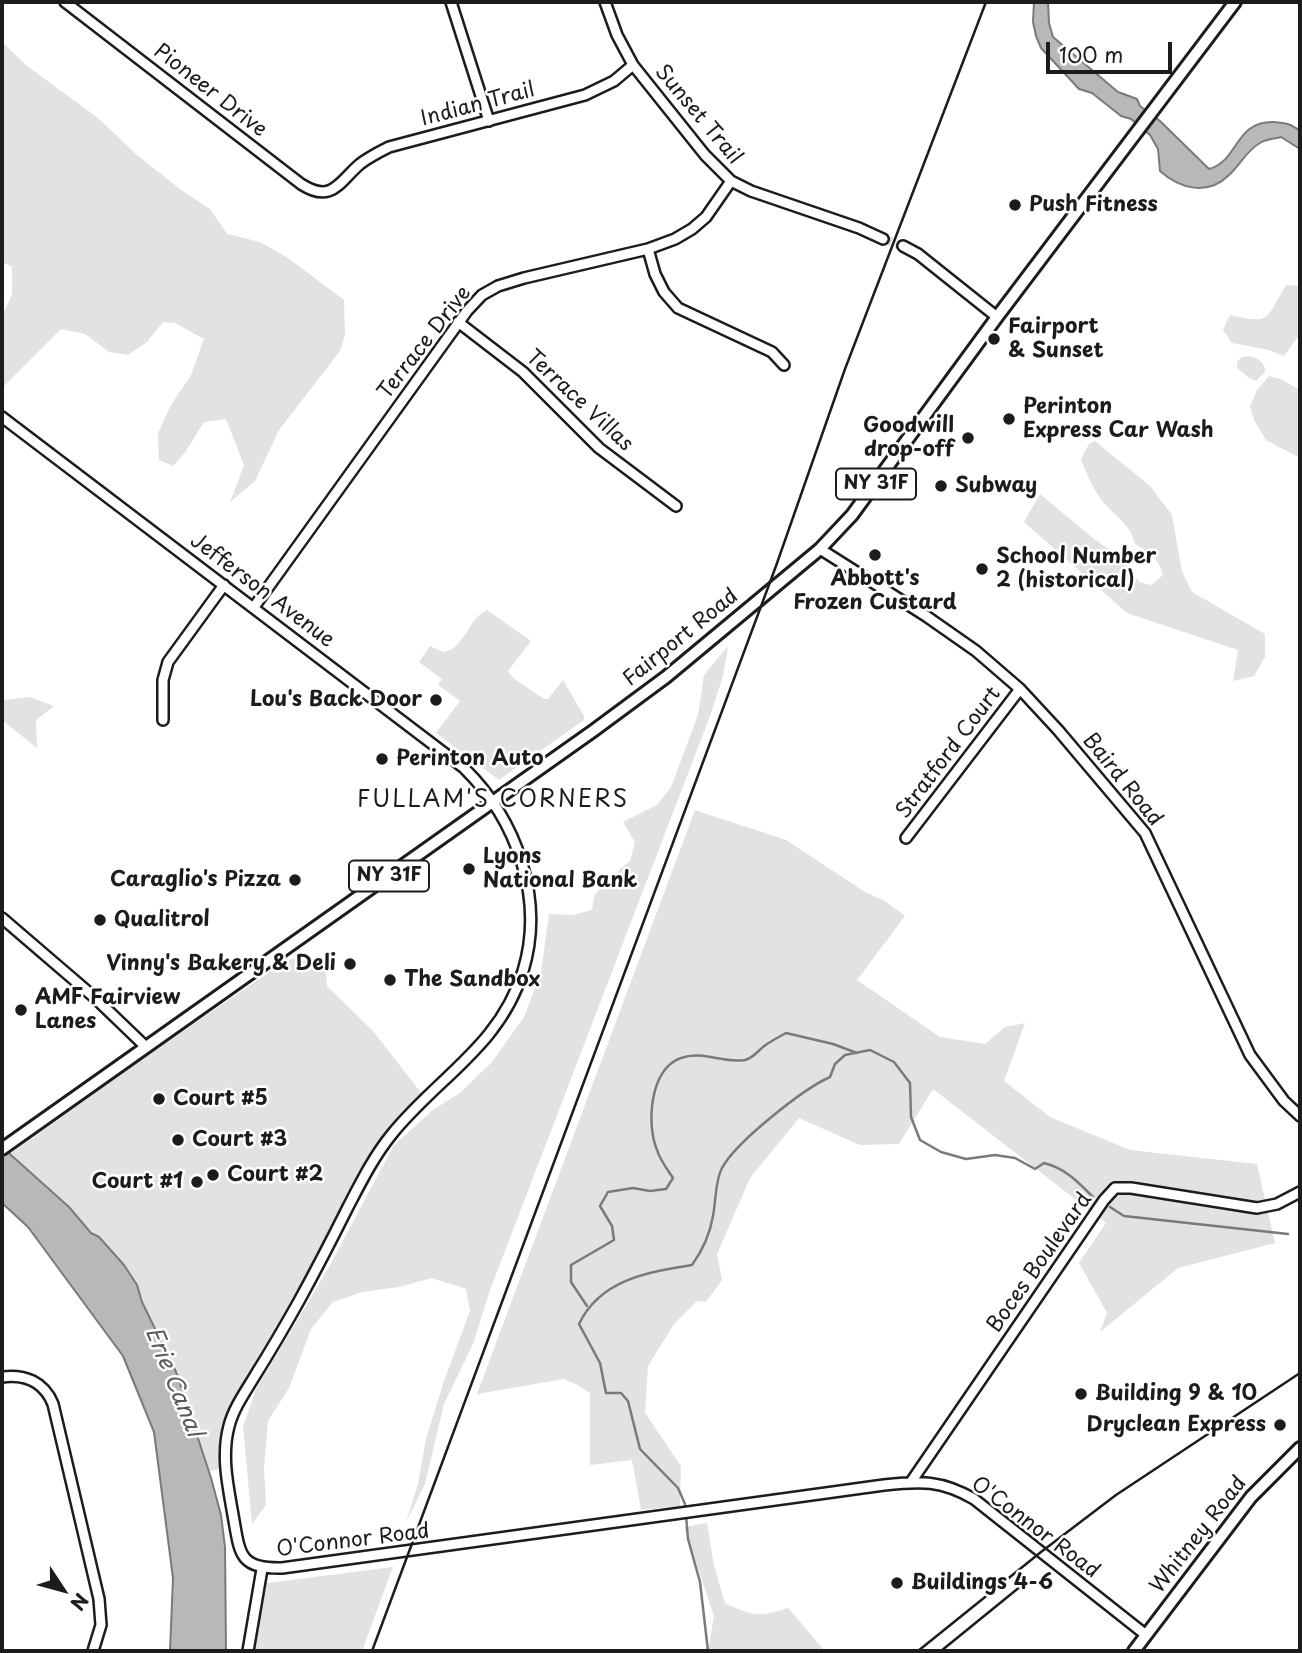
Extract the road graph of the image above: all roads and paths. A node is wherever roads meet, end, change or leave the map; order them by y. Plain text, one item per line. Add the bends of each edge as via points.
1 (65, 2) edge
2 (451, 2) edge
3 (605, 2) edge
4 (1235, 2) edge
5 (633, 65) junction
6 (489, 121) junction
7 (732, 181) junction
8 (338, 187) joint
9 (883, 239) tunnel mouth
10 (903, 246) tunnel mouth
11 (648, 248) junction
12 (997, 317) junction
13 (458, 322) junction
14 (783, 365) dead end
15 (2, 417) edge
16 (676, 506) dead end
17 (820, 549) junction
18 (224, 585) junction
19 (254, 607) junction
20 (1020, 689) junction
21 (163, 720) dead end
22 (493, 803) junction
23 (906, 838) dead end
24 (2, 918) edge
25 (146, 1047) junction
26 (1300, 1116) edge
27 (2, 1149) edge
28 (1300, 1192) edge
29 (2, 1377) edge
30 (1300, 1448) edge
31 (911, 1482) junction
32 (262, 1569) junction
33 (1146, 1635) junction
34 (93, 1651) edge
35 (248, 1651) edge
36 (1134, 1651) edge

1 - 8 street, Pioneer Drive via 301,184 317,192
2 - 6 street
3 - 5 street, Sunset Trail
4 - 12 main road, Fairport Road / NY 31F
5 - 6 street, Indian Trail via 585,95
5 - 7 street, Sunset Trail via 705,155
6 - 8 street, Indian Trail via 389,147 367,158
7 - 9 street, Sunset Trail
7 - 11 street, Terrace Drive via 692,229
10 - 12 street
11 - 13 street, Terrace Drive via 498,286 482,295
11 - 14 street via 655,274 678,308 772,352
12 - 17 main road, Fairport Road / NY 31F via 864,499
13 - 16 street, Terrace Villas via 523,372 599,448
13 - 19 street, Terrace Drive
15 - 18 street, Jefferson Avenue
17 - 20 street, Baird Road via 947,629
17 - 22 main road, Fairport Road / NY 31F via 666,677
18 - 19 street, Jefferson Avenue
18 - 21 street via 168,662
19 - 22 street, Jefferson Avenue via 464,768
20 - 23 street, Stratford Court
20 - 26 street, Baird Road via 1145,833 1250,1055
22 - 25 main road, Fairport Road / NY 31F
22 - 32 street, O'Connor Road via 516,845 528,884 531,928 522,974 498,1026 378,1153 234,1412 225,1451 229,1492 241,1551
24 - 25 street
25 - 27 main road, Fairport Road / NY 31F
28 - 31 street, Boces Boulevard via 1257,1208 1115,1188
29 - 34 street via 32,1380 53,1404 99,1599 101,1625
30 - 33 main road, Whitney Road via 1251,1497
31 - 32 street, O'Connor Road
31 - 33 street, O'Connor Road via 939,1483 974,1499
32 - 35 street
33 - 36 main road, Whitney Road

